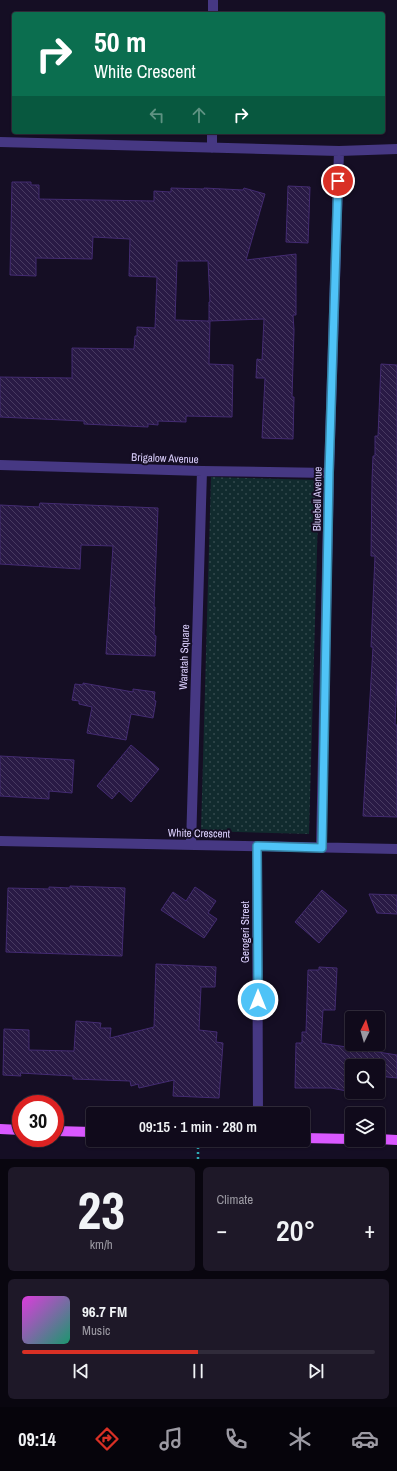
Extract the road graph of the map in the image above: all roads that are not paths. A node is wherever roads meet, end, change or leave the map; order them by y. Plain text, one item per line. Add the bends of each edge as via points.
1 (214, 0) edge
2 (213, 12) edge
3 (212, 134) edge
4 (0, 142) edge
5 (212, 148) junction
6 (397, 149) edge
7 (339, 151) junction
8 (0, 464) edge
9 (202, 471) junction
10 (329, 473) junction
11 (0, 841) edge
12 (191, 845) junction
13 (257, 846) junction
14 (322, 848) junction
15 (397, 850) edge
16 (258, 1107) edge
17 (0, 1129) edge
18 (12, 1130) edge
19 (64, 1131) edge
20 (86, 1132) edge
21 (310, 1138) edge
22 (345, 1139) edge
23 (385, 1139) edge
24 (397, 1140) edge

1 - 2 street
3 - 5 street
4 - 5 street
5 - 7 street
6 - 7 street
7 - 10 street, Bluebell Avenue
8 - 9 street, Brigalow Avenue
9 - 10 street, Brigalow Avenue
9 - 12 street, Waratah Square
10 - 14 street, Bluebell Avenue
11 - 12 street, White Crescent
12 - 13 street, White Crescent
13 - 14 street, White Crescent
13 - 16 street, Gerogeri Street
14 - 15 street, White Crescent
17 - 18 main road
19 - 20 main road
21 - 22 main road
23 - 24 main road

